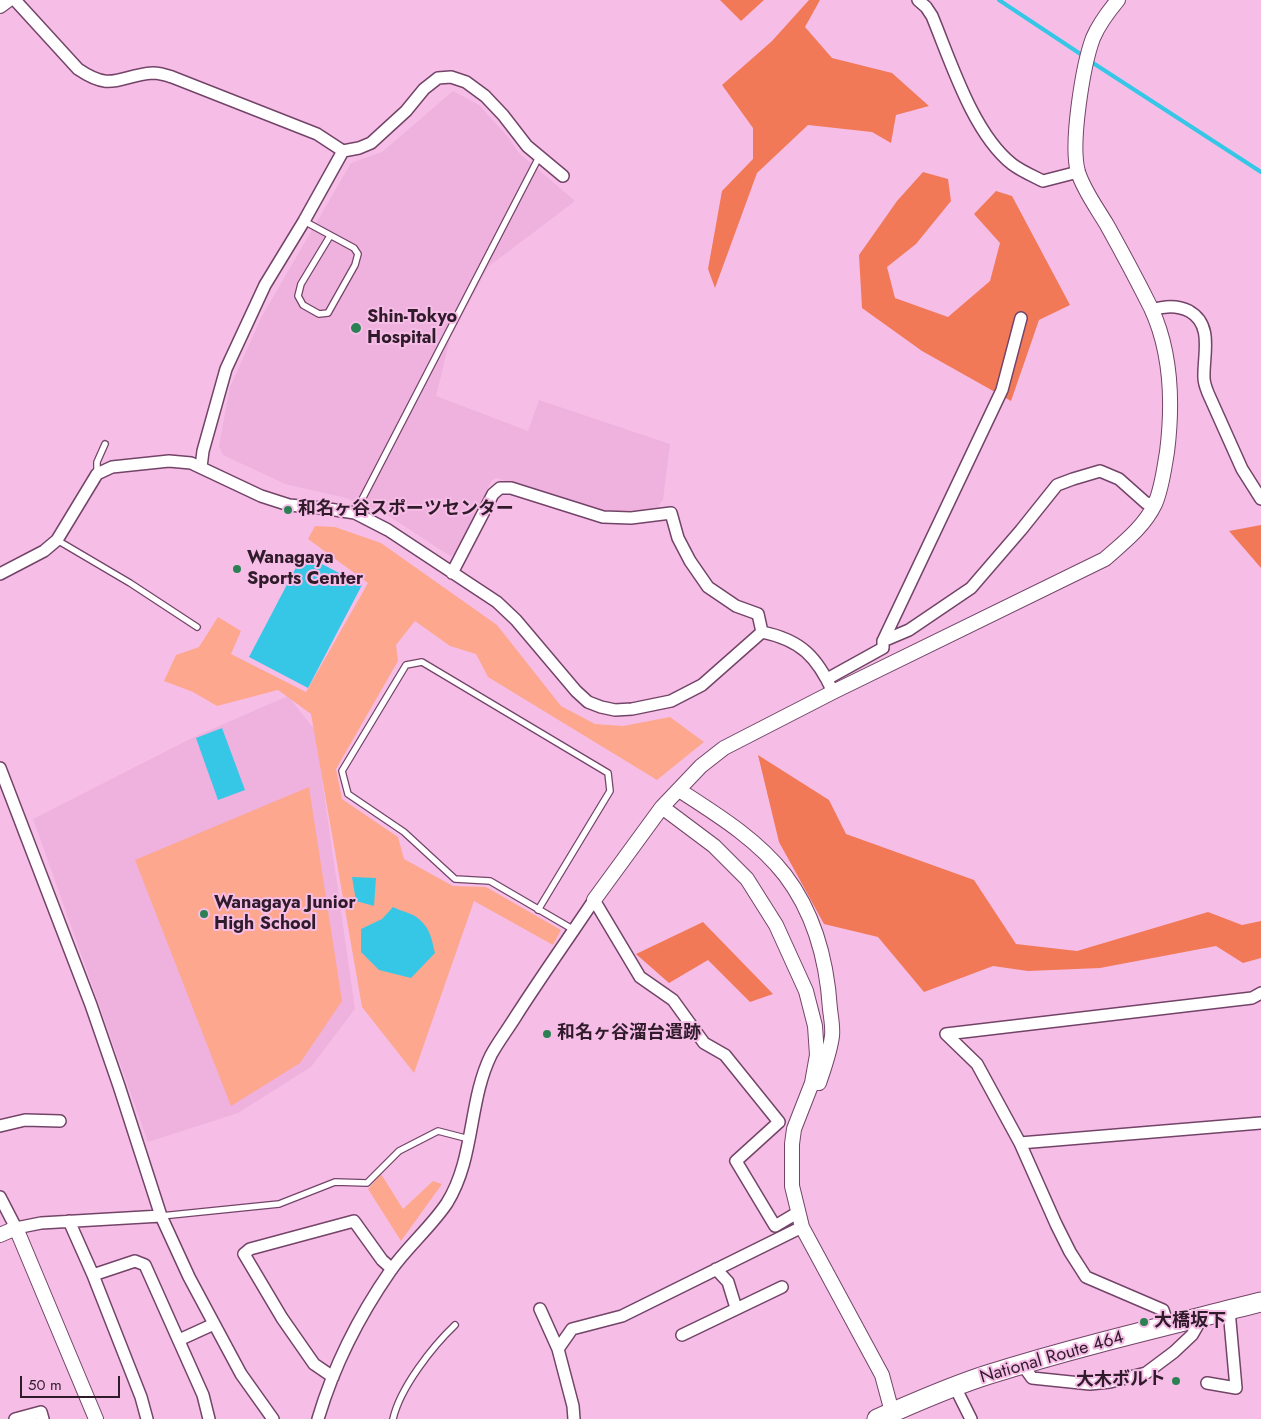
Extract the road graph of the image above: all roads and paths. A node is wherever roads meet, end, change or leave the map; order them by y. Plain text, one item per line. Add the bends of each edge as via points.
1 (8, 0) edge
2 (15, 0) edge
3 (918, 0) edge
4 (1118, 0) edge
5 (0, 6) edge
6 (343, 151) junction
7 (539, 157) junction
8 (1078, 172) junction
9 (563, 176) dead end
10 (304, 221) junction
11 (330, 236) junction
12 (1152, 310) junction
13 (1021, 318) dead end
14 (105, 444) dead end
15 (201, 467) junction
16 (97, 474) junction
17 (1261, 499) edge
18 (1155, 504) junction
19 (354, 513) junction
20 (57, 540) junction
21 (452, 573) junction
22 (0, 574) edge
23 (197, 628) dead end
24 (762, 632) junction
25 (883, 641) junction
26 (830, 685) junction
27 (0, 768) edge
28 (679, 790) junction
29 (662, 807) junction
30 (594, 900) junction
31 (538, 910) junction
32 (574, 930) junction
33 (1261, 993) edge
34 (60, 1121) dead end
35 (1261, 1123) edge
36 (0, 1126) edge
37 (469, 1139) junction
38 (1020, 1143) junction
39 (792, 1162) junction
40 (0, 1197) edge
41 (797, 1213) junction
42 (161, 1216) junction
43 (69, 1221) junction
44 (802, 1227) junction
45 (16, 1228) junction
46 (0, 1235) edge
47 (392, 1269) junction
48 (716, 1269) junction
49 (93, 1274) junction
50 (782, 1287) dead end
51 (1261, 1302) edge
52 (736, 1308) junction
53 (540, 1309) dead end
54 (1229, 1310) junction
55 (1203, 1316) junction
56 (214, 1324) junction
57 (455, 1325) dead end
58 (1168, 1325) junction
59 (682, 1336) dead end
60 (179, 1340) junction
61 (558, 1349) junction
62 (1022, 1364) junction
63 (332, 1377) junction
64 (1207, 1383) dead end
65 (955, 1387) junction
66 (887, 1417) edge
67 (15, 1419) edge
68 (43, 1419) edge
69 (96, 1419) edge
70 (147, 1419) edge
71 (209, 1419) edge
72 (273, 1419) edge
73 (318, 1419) edge
74 (393, 1419) edge
75 (574, 1419) edge
76 (971, 1419) edge

1 - 5 street
2 - 6 street via 88,76 107,82 155,73 172,77 308,130
3 - 8 street via 932,16 973,113 998,150 1013,165 1043,181
4 - 8 street via 1101,23 1088,52 1076,141
6 - 7 street via 371,143 406,111 424,88 438,78 450,77 466,82 485,96
6 - 10 street
7 - 9 street
7 - 19 lane
8 - 12 street
10 - 11 lane
10 - 15 street via 265,285 226,369
11 - 11 lane via 354,248 358,254 328,313 319,314 303,305 298,296 301,284
12 - 17 street via 1164,306 1177,307 1200,320 1204,328 1204,380 1208,393 1242,469
12 - 18 street via 1167,360 1171,423 1164,474
13 - 25 street via 1002,390
14 - 16 lane via 97,462
15 - 16 street via 191,463 144,463
15 - 19 street via 261,496 290,505
16 - 20 street
18 - 25 street via 1146,503 1118,479 1100,471 1057,485 971,588 909,630
18 - 26 street via 1138,529 1105,559
19 - 21 street via 388,530
20 - 22 street via 44,552
20 - 23 lane
21 - 24 street via 497,602 516,620 576,692 588,702 615,710 671,701 702,685
21 - 24 street via 493,494 500,488 511,488 602,516 632,518 671,513 678,538 708,587 736,606 758,614
24 - 26 street via 781,636 809,653
25 - 26 street via 883,648
26 - 28 street via 724,748
27 - 42 street via 91,1005
28 - 29 street
28 - 39 street via 744,835 764,853 784,874 810,918 828,985 832,1035
29 - 30 street
29 - 39 street via 714,846 747,879 776,925 806,990 815,1026 816,1055 812,1084 794,1129
30 - 32 street
30 - 41 street via 640,977 673,1000 704,1043 726,1055 779,1122 736,1161 775,1226
31 - 31 lane via 490,881 455,879 404,832 348,794 342,771 406,665 422,662 608,773 610,791
31 - 32 lane
32 - 37 street via 491,1055 478,1088
33 - 38 street via 1252,998 946,1034 977,1064
34 - 36 street via 25,1120
35 - 38 street
37 - 42 lane via 438,1131 399,1151 366,1183 335,1182 279,1204
37 - 47 street via 462,1173 446,1203
38 - 58 street via 1056,1224 1086,1277 1163,1310
39 - 41 street
40 - 45 street
41 - 44 street
42 - 43 street
42 - 56 street
43 - 45 street
43 - 49 street
44 - 48 street
44 - 66 street via 882,1375
45 - 46 street
45 - 69 street
47 - 63 street via 359,1321
47 - 63 street via 354,1221 250,1249 244,1254 314,1364
48 - 52 street via 728,1282
48 - 61 street via 622,1316 572,1329
49 - 60 street via 135,1261 145,1265
49 - 70 street
50 - 52 street
51 - 54 highway, National Route 464
52 - 59 street
53 - 61 street
54 - 55 highway, National Route 464
54 - 64 street via 1236,1388
55 - 58 highway, National Route 464
55 - 62 street via 1192,1335 1146,1373 1090,1384 1032,1378
56 - 60 street
56 - 72 street via 240,1374
57 - 74 lane via 438,1341 407,1387
58 - 62 highway, National Route 464
60 - 71 street via 203,1395
61 - 75 street
62 - 65 highway, National Route 464
63 - 73 street
65 - 66 highway, National Route 464
65 - 76 street
67 - 68 street via 41,1412

